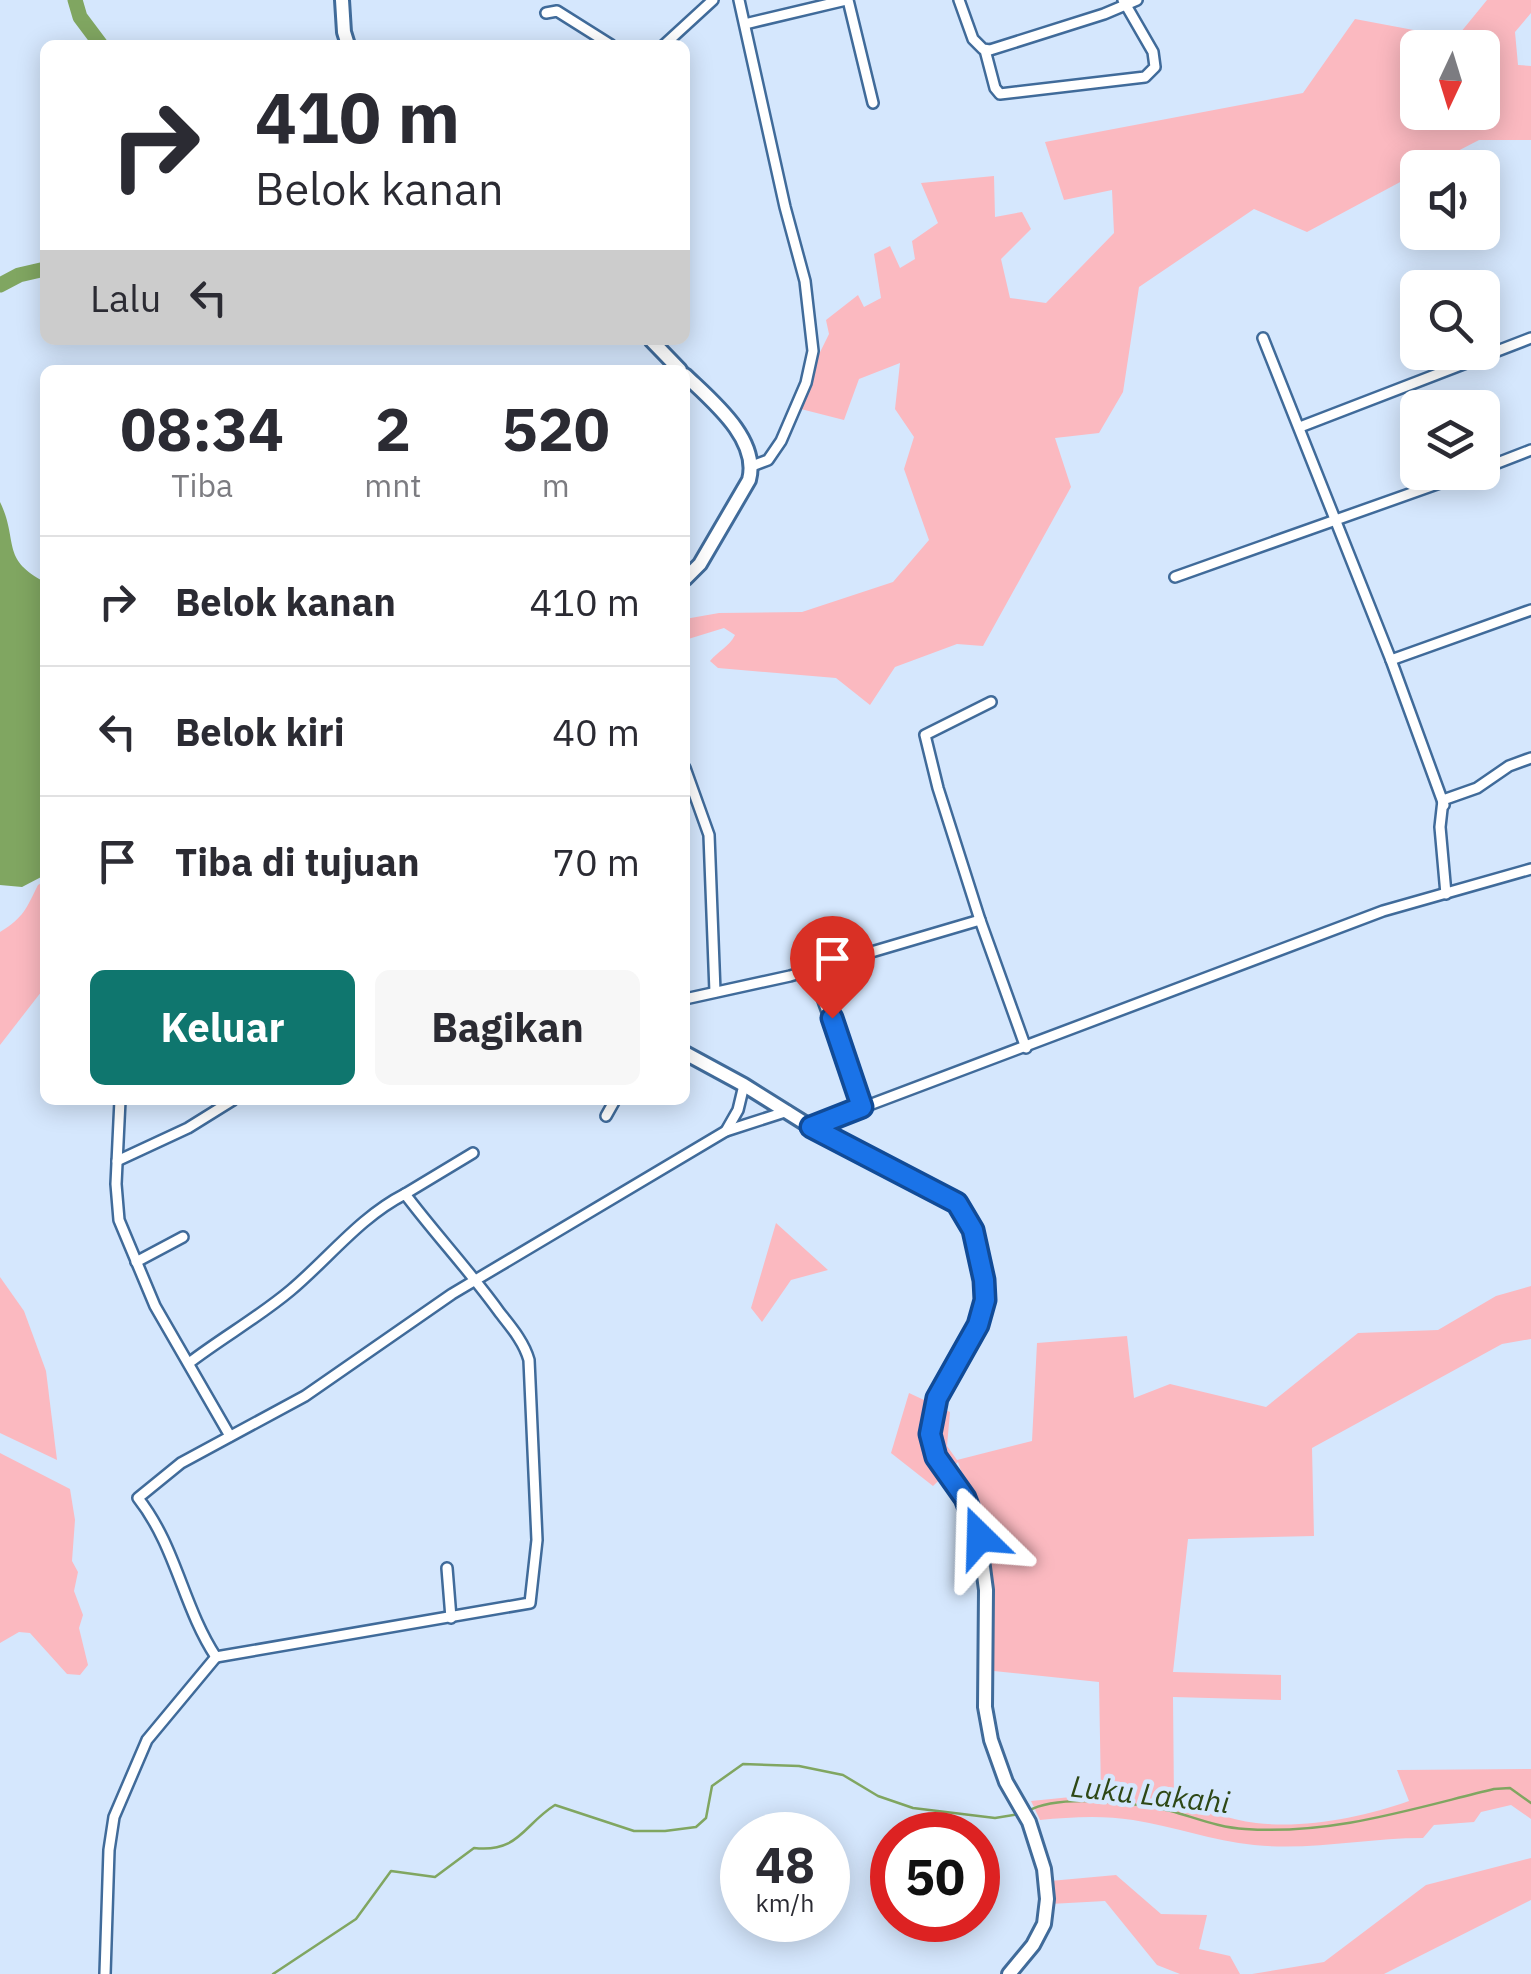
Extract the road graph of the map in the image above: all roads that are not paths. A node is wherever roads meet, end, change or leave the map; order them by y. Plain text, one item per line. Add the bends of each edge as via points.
1 (342, 0) edge
2 (712, 0) edge
3 (740, 0) edge
4 (847, 0) edge
5 (958, 0) edge
6 (1137, 0) edge
7 (1124, 2) edge
8 (546, 14) dead end
9 (746, 24) junction
10 (347, 40) edge
11 (603, 40) edge
12 (669, 40) edge
13 (985, 50) junction
14 (873, 103) dead end
15 (1263, 338) dead end
16 (1531, 338) edge
17 (655, 345) edge
18 (676, 365) edge
19 (690, 379) edge
20 (1300, 427) junction
21 (1531, 450) edge
22 (1500, 461) edge
23 (752, 466) junction
24 (1418, 490) edge
25 (1336, 518) junction
26 (690, 573) edge
27 (1175, 577) dead end
28 (1531, 610) edge
29 (1390, 660) junction
30 (990, 702) dead end
31 (1531, 758) edge
32 (690, 783) edge
33 (1444, 805) junction
34 (1531, 870) edge
35 (1446, 894) junction
36 (980, 920) junction
37 (812, 970) junction
38 (715, 992) junction
39 (690, 998) edge
40 (1026, 1048) junction
41 (690, 1057) edge
42 (744, 1085) junction
43 (120, 1105) edge
44 (225, 1105) edge
45 (612, 1105) edge
46 (862, 1107) junction
47 (788, 1111) junction
48 (606, 1116) dead end
49 (811, 1127) junction
50 (726, 1131) junction
51 (473, 1153) dead end
52 (117, 1161) junction
53 (405, 1194) junction
54 (183, 1238) dead end
55 (136, 1262) junction
56 (475, 1280) junction
57 (189, 1363) junction
58 (230, 1436) junction
59 (447, 1568) dead end
60 (451, 1618) junction
61 (216, 1656) junction
62 (105, 1974) edge
63 (1009, 1974) edge

1 - 10 main road
2 - 12 street
3 - 9 street
4 - 9 street
4 - 14 street
5 - 13 street via 973,39
6 - 7 street
7 - 13 street
7 - 13 street via 1153,52 1155,67 1145,77 1000,94
8 - 11 street via 557,11
9 - 23 street via 805,281 813,351 781,440 768,460
15 - 20 street
16 - 20 street
17 - 18 main road
19 - 23 main road via 732,423
20 - 25 street
21 - 22 street
23 - 26 main road
24 - 25 street
25 - 27 street
25 - 29 street
28 - 29 street
29 - 33 street
30 - 36 street via 925,735
31 - 33 street
32 - 38 street via 708,835
33 - 35 street
34 - 35 street
35 - 40 street via 1383,911
36 - 37 street
36 - 40 street
37 - 38 street
37 - 46 street
38 - 39 street
40 - 46 street
41 - 42 main road
42 - 47 main road
42 - 50 street
43 - 52 street
44 - 52 street
45 - 48 street
46 - 49 street
47 - 49 main road
47 - 50 street
49 - 63 main road via 957,1203 973,1230 983,1312 937,1398 930,1434 980,1537 985,1706 996,1759 1029,1822 1044,1869 1046,1916
50 - 56 street
51 - 53 street
52 - 55 street via 119,1220
53 - 56 street
53 - 57 street via 338,1244 292,1290
54 - 55 street
55 - 57 street
56 - 58 street via 306,1396
56 - 60 street via 530,1360 536,1560 530,1603
57 - 58 street
58 - 61 street via 180,1463 138,1498 167,1542
59 - 60 street
60 - 61 street
61 - 62 street via 147,1740 114,1817

